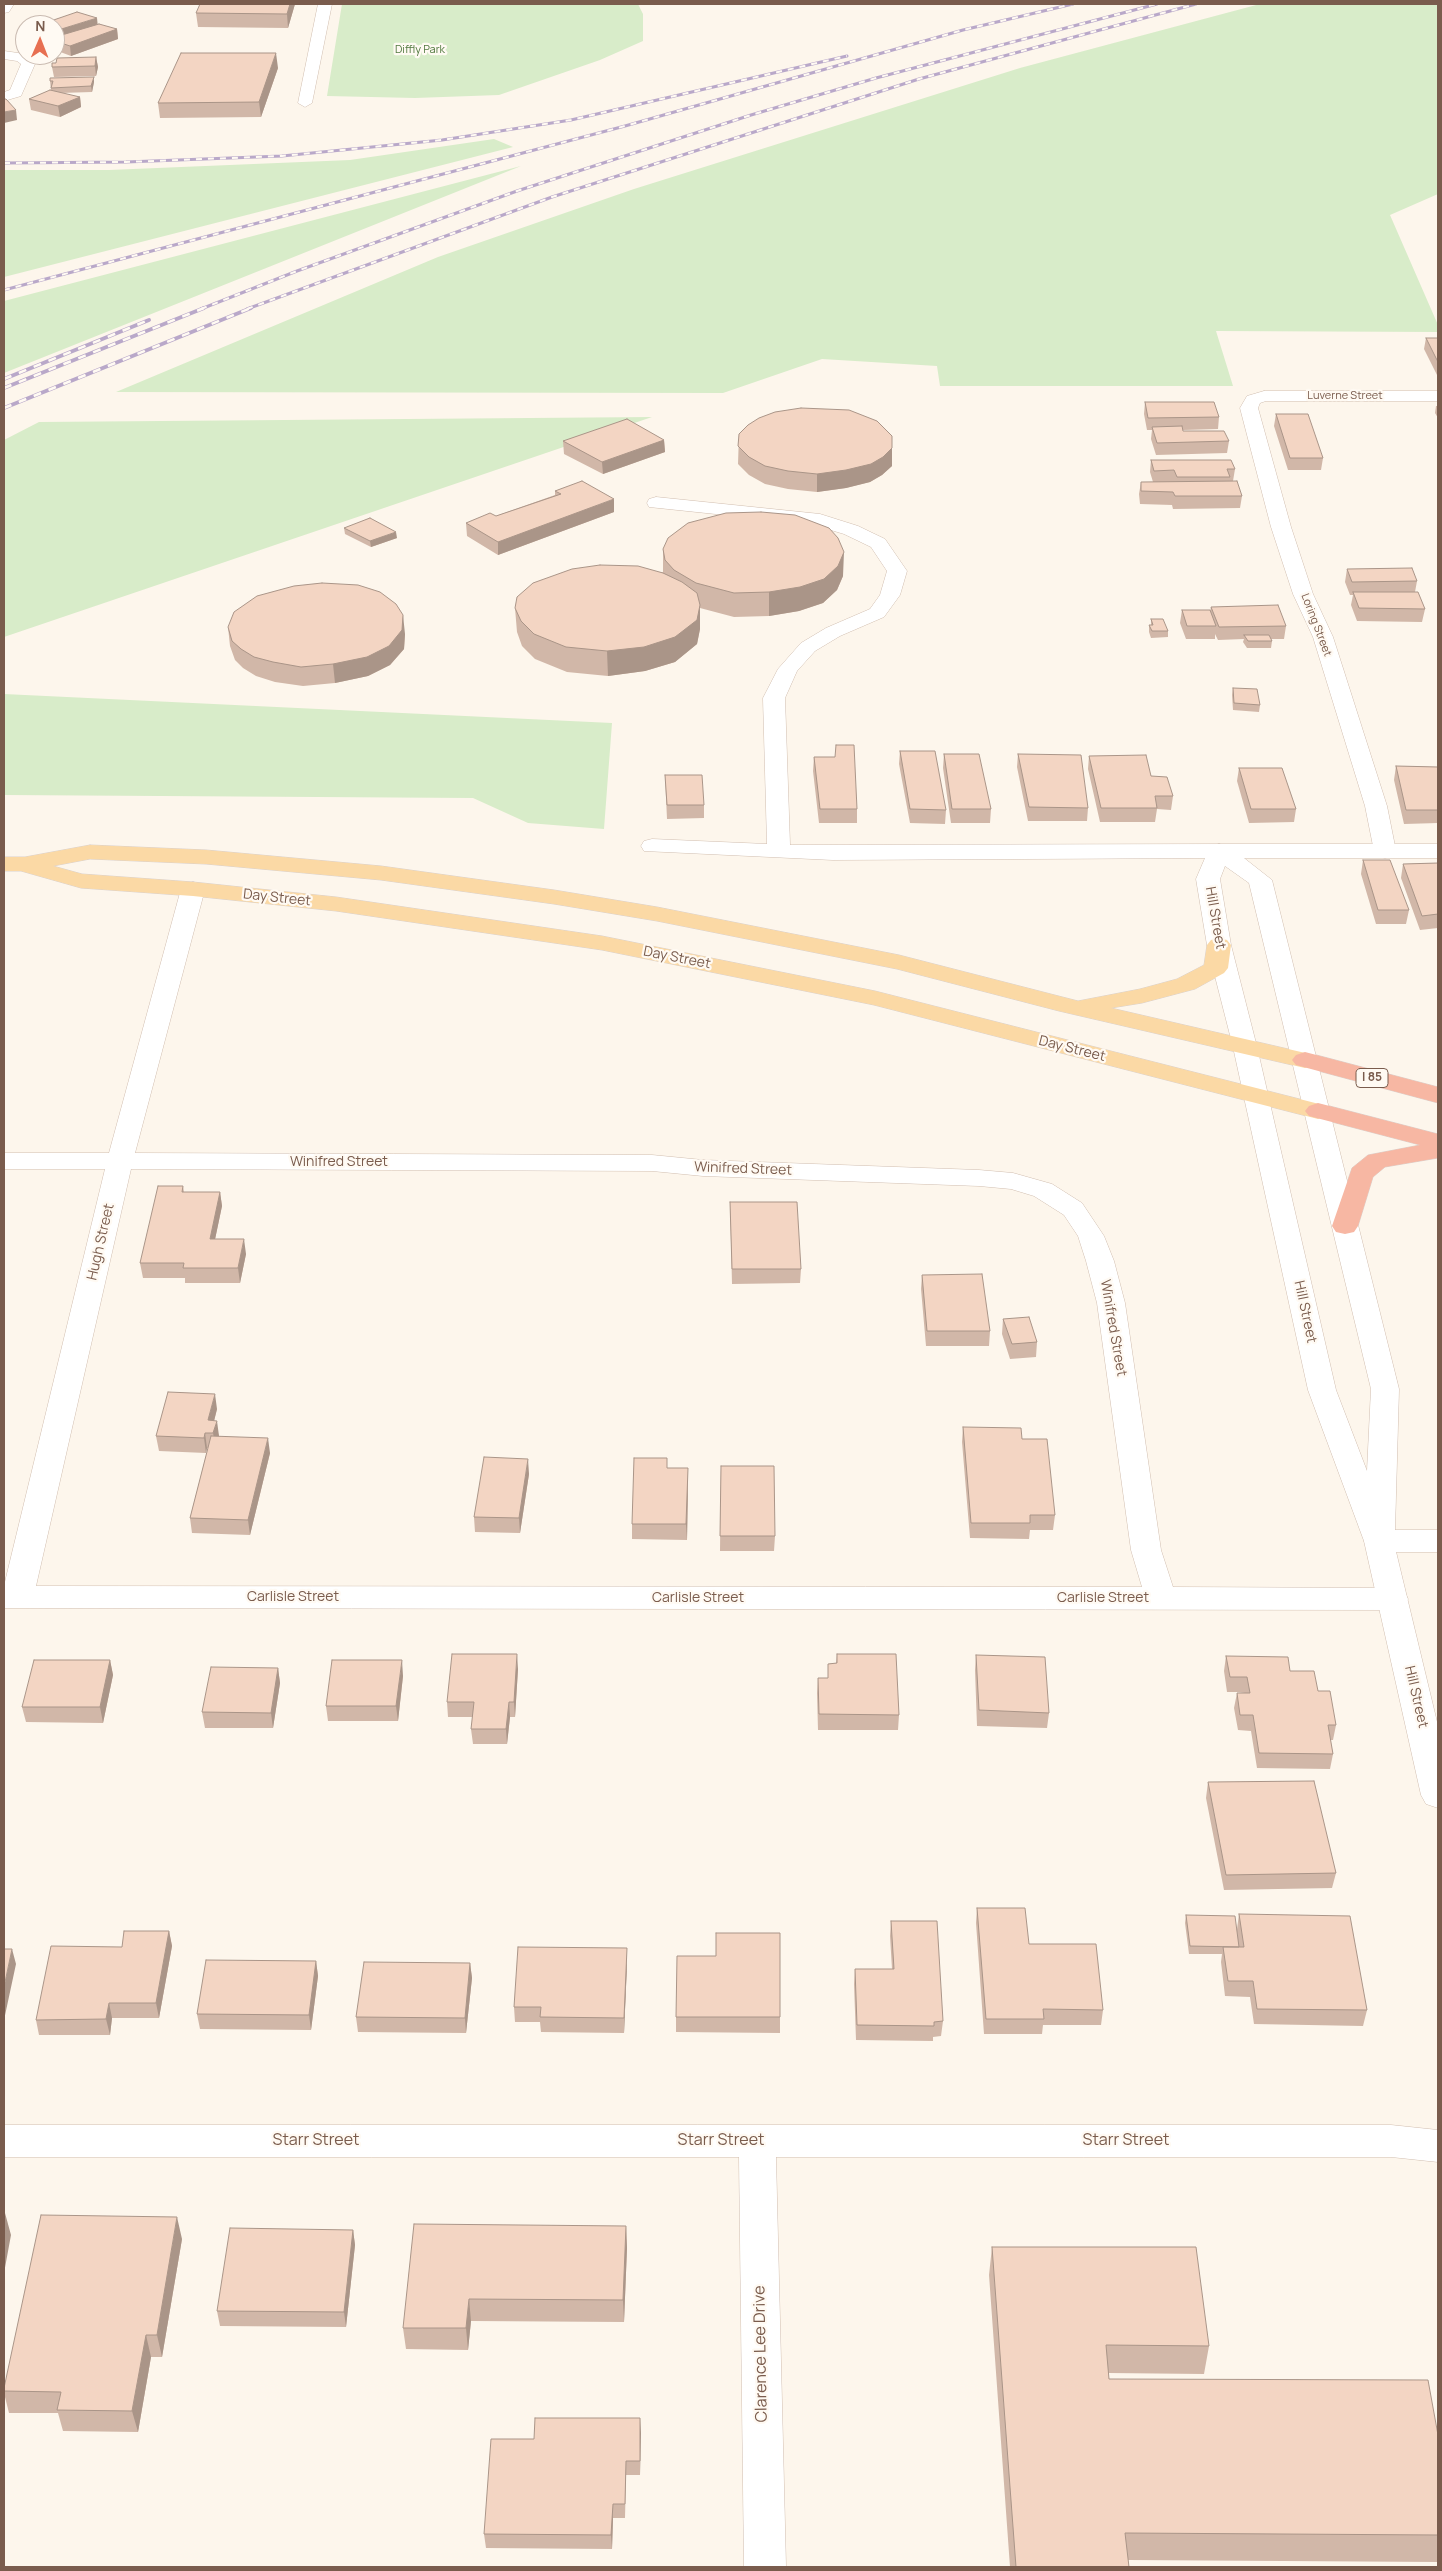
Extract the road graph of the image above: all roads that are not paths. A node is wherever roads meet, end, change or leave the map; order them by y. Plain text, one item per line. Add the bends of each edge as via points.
1 (7, 4) edge
2 (325, 4) edge
3 (4, 9) edge
4 (4, 54) edge
5 (4, 97) edge
6 (305, 103) dead end
7 (1438, 396) edge
8 (1253, 400) joint
9 (656, 503) dead end
10 (652, 846) dead end
11 (779, 851) junction
12 (1219, 851) junction
13 (1385, 851) junction
14 (1438, 851) edge
15 (14, 864) edge
16 (193, 889) junction
17 (1219, 945) junction
18 (1059, 1004) junction
19 (1245, 1046) junction
20 (1305, 1060) junction
21 (1254, 1095) junction
22 (1438, 1095) edge
23 (1318, 1111) junction
24 (1438, 1142) edge
25 (1438, 1150) edge
26 (4, 1161) edge
27 (120, 1161) junction
28 (1345, 1226) junction
29 (1438, 1540) edge
30 (1380, 1541) junction
31 (11, 1597) edge
32 (1161, 1598) junction
33 (1393, 1599) junction
34 (1438, 1795) edge
35 (4, 2141) edge
36 (757, 2142) junction
37 (1438, 2146) edge
38 (765, 2567) edge

1 - 3 street
2 - 6 street
4 - 5 street via 22,57 28,64 16,93
7 - 8 street, Luverne Street via 1272,396
8 - 13 street, Loring Street via 1249,408 1281,527 1303,594 1322,636 1376,806
9 - 11 street via 813,518 852,530 878,543 898,571 890,595 877,613 808,647 788,669 774,698
10 - 11 street
11 - 12 street
12 - 13 street
12 - 17 street, Hill Street via 1208,878
12 - 20 street, Hill Street via 1260,880
13 - 14 street
15 - 16 main road, Day Street via 82,881
15 - 18 main road, Day Street via 90,852 206,856 467,884 761,934 899,962
16 - 21 main road, Day Street via 414,914 612,945 875,998
16 - 27 street, Hugh Street
17 - 18 main road via 1216,968 1186,984 1086,1006
17 - 19 street, Hill Street
18 - 19 main road, Day Street
19 - 20 main road, Day Street
19 - 21 street, Hill Street
20 - 22 highway, I 85
20 - 23 street, Hill Street
21 - 23 main road, Day Street
21 - 30 street, Hill Street via 1322,1390
23 - 24 highway
23 - 28 street, Hill Street
25 - 28 highway via 1377,1161 1361,1174
26 - 27 street, Winifred Street
27 - 31 street, Hugh Street
27 - 32 street, Winifred Street via 652,1163 703,1168 979,1178 1043,1190 1073,1209 1091,1236 1100,1260 1111,1302 1146,1550
28 - 30 street, Hill Street via 1385,1389
29 - 30 street
30 - 33 street, Hill Street
31 - 32 street, Carlisle Street
32 - 33 street, Carlisle Street
33 - 34 street, Hill Street
35 - 36 street, Starr Street
36 - 37 street, Starr Street via 1391,2141
36 - 38 street, Clarence Lee Drive

